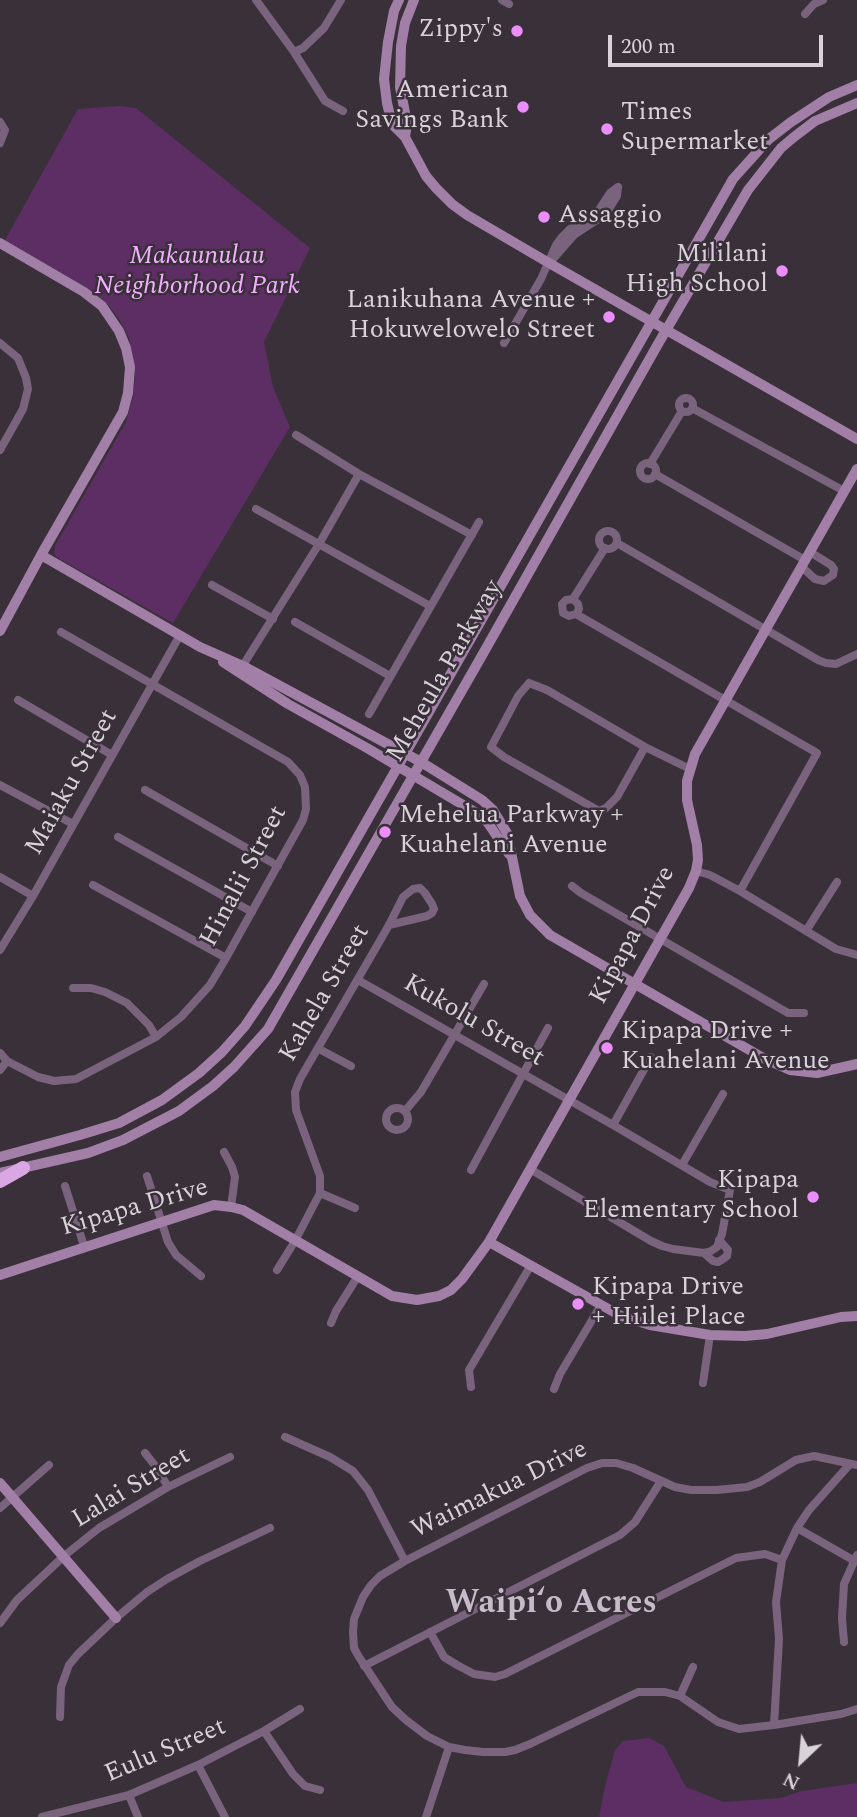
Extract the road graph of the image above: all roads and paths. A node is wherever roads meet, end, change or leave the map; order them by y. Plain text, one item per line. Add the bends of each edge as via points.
1 (256, 0) edge
2 (341, 0) edge
3 (399, 0) edge
4 (414, 0) edge
5 (823, 0) edge
6 (805, 14) dead end
7 (294, 52) junction
8 (857, 85) edge
9 (857, 103) edge
10 (343, 111) dead end
11 (0, 122) edge
12 (405, 137) junction
13 (0, 143) edge
14 (0, 243) edge
15 (549, 263) junction
16 (651, 321) junction
17 (666, 330) junction
18 (0, 343) edge
19 (504, 343) dead end
20 (296, 435) dead end
21 (857, 439) edge
22 (2, 440) edge
23 (0, 450) edge
24 (650, 464) junction
25 (857, 469) edge
26 (359, 474) junction
27 (655, 474) junction
28 (844, 491) junction
29 (256, 509) dead end
30 (479, 522) dead end
31 (471, 535) junction
32 (617, 543) junction
33 (318, 544) junction
34 (605, 548) junction
35 (41, 555) junction
36 (806, 560) junction
37 (212, 585) dead end
38 (573, 599) junction
39 (430, 606) junction
40 (576, 614) junction
41 (273, 619) junction
42 (295, 622) dead end
43 (0, 629) edge
44 (766, 630) junction
45 (61, 632) dead end
46 (180, 635) junction
47 (857, 654) edge
48 (241, 669) junction
49 (390, 676) junction
50 (152, 684) junction
51 (18, 700) dead end
52 (725, 700) junction
53 (369, 714) dead end
54 (645, 747) junction
55 (405, 753) junction
56 (112, 755) junction
57 (421, 762) junction
58 (398, 766) junction
59 (690, 769) junction
60 (413, 775) junction
61 (0, 785) edge
62 (145, 790) dead end
63 (73, 824) junction
64 (118, 837) dead end
65 (511, 856) junction
66 (278, 866) junction
67 (696, 871) junction
68 (0, 877) edge
69 (837, 882) dead end
70 (93, 885) dead end
71 (572, 886) dead end
72 (740, 891) junction
73 (33, 896) junction
74 (252, 912) junction
75 (390, 925) junction
76 (806, 931) junction
77 (660, 939) junction
78 (0, 950) edge
79 (857, 955) edge
80 (226, 958) junction
81 (358, 980) junction
82 (484, 984) dead end
83 (635, 985) junction
84 (73, 988) dead end
85 (804, 1013) dead end
86 (548, 1028) dead end
87 (454, 1034) junction
88 (156, 1037) junction
89 (319, 1049) junction
90 (0, 1053) edge
91 (651, 1057) dead end
92 (7, 1061) junction
93 (857, 1064) edge
94 (351, 1066) dead end
95 (0, 1070) edge
96 (523, 1074) junction
97 (723, 1094) dead end
98 (568, 1100) junction
99 (405, 1111) dead end
100 (613, 1125) junction
101 (224, 1152) dead end
102 (0, 1157) edge
103 (682, 1165) junction
104 (23, 1168) junction
105 (530, 1169) junction
106 (471, 1170) dead end
107 (0, 1173) edge
108 (147, 1176) dead end
109 (0, 1181) edge
110 (65, 1186) dead end
111 (320, 1193) junction
112 (231, 1207) junction
113 (355, 1208) dead end
114 (160, 1222) junction
115 (719, 1240) junction
116 (295, 1241) junction
117 (489, 1241) junction
118 (84, 1246) junction
119 (704, 1253) junction
120 (531, 1265) junction
121 (277, 1270) dead end
122 (0, 1275) edge
123 (201, 1276) dead end
124 (358, 1276) junction
125 (601, 1305) junction
126 (857, 1310) edge
127 (857, 1316) edge
128 (841, 1317) junction
129 (331, 1323) dead end
130 (710, 1335) junction
131 (704, 1383) dead end
132 (471, 1387) dead end
133 (554, 1389) dead end
134 (285, 1437) dead end
135 (145, 1453) dead end
136 (230, 1457) dead end
137 (49, 1465) dead end
138 (854, 1465) edge
139 (661, 1481) junction
140 (0, 1483) edge
141 (168, 1487) junction
142 (12, 1497) junction
143 (0, 1508) edge
144 (270, 1528) dead end
145 (797, 1528) junction
146 (64, 1556) junction
147 (855, 1558) edge
148 (782, 1560) junction
149 (405, 1561) junction
150 (116, 1618) junction
151 (0, 1623) edge
152 (430, 1632) junction
153 (844, 1642) dead end
154 (364, 1666) junction
155 (693, 1667) dead end
156 (680, 1696) junction
157 (300, 1709) dead end
158 (857, 1709) edge
159 (61, 1717) dead end
160 (774, 1726) junction
161 (264, 1731) junction
162 (449, 1747) junction
163 (198, 1765) junction
164 (320, 1790) dead end
165 (129, 1795) junction
166 (427, 1815) edge
167 (42, 1817) edge
168 (138, 1817) edge
169 (225, 1817) edge
170 (438, 1817) edge

1 - 7 street
2 - 7 street via 324,29
3 - 12 street via 384,79 392,124
4 - 12 street via 401,46
5 - 6 street
7 - 10 street via 325,101
8 - 16 street, Meheula Parkway via 791,122 751,158 733,179
9 - 17 street, Meheula Parkway via 816,121 781,148 748,190
11 - 13 street via 5,130
12 - 15 street via 426,176 452,204
14 - 35 street via 102,306 120,331 130,367 123,412
15 - 15 street via 574,235 609,209 618,187 600,210 562,237
15 - 16 street
15 - 19 street
16 - 17 street
16 - 55 street, Meheula Parkway
17 - 21 street
17 - 57 street, Meheula Parkway
18 - 22 street via 18,358 27,389 23,409
20 - 26 street
22 - 23 street
24 - 27 street
24 - 27 street via 642,467 641,475 648,479
24 - 28 street via 682,411 692,408
25 - 28 street, Kipapa Drive
26 - 31 street
26 - 33 street
27 - 36 street
28 - 36 street, Kipapa Drive
29 - 33 street
30 - 31 street
31 - 39 street
32 - 34 street
32 - 34 street via 614,533 606,532 600,539
32 - 44 street
33 - 39 street
33 - 41 street
34 - 38 street
35 - 43 street
35 - 46 street
36 - 44 street, Kipapa Drive
37 - 41 street
38 - 40 street via 579,607
38 - 40 street via 564,601 562,610 565,615
39 - 49 street
40 - 52 street
41 - 48 street
42 - 49 street
44 - 47 street via 826,663 836,664
44 - 52 street, Kipapa Drive
45 - 50 street, Hinalii Street
46 - 48 street
46 - 50 street, Maiaku Street
48 - 55 street
48 - 58 street via 288,704
49 - 53 street
50 - 56 street, Maiaku Street
50 - 66 street, Hinalii Street via 276,754 300,775 306,810
51 - 56 street
52 - 59 street, Kipapa Drive
52 - 72 street via 817,753
54 - 54 street via 529,683 491,747 599,811 612,803
54 - 59 street
55 - 57 street
55 - 58 street, Meheula Parkway
56 - 63 street, Maiaku Street
57 - 60 street, Meheula Parkway
57 - 65 street via 493,810 508,833
58 - 60 street
58 - 102 street, Meheula Parkway via 276,980 222,1052 162,1100 119,1123
59 - 67 street, Kipapa Drive via 687,800 697,845
60 - 65 street via 480,815
60 - 104 street, Meheula Parkway via 268,1029 234,1067 178,1111 122,1140
61 - 63 street
62 - 66 street
63 - 73 street, Maiaku Street
64 - 74 street
65 - 83 street via 520,896 539,926
66 - 74 street, Hinalii Street
67 - 72 street
67 - 77 street, Kipapa Drive
68 - 73 street
69 - 76 street
70 - 80 street
71 - 77 street
72 - 76 street
73 - 78 street, Maiaku Street
74 - 80 street, Hinalii Street
75 - 75 street, Kahela Street via 432,913 432,904 420,888 403,897
75 - 81 street, Kahela Street
76 - 79 street via 836,949
77 - 83 street, Kipapa Drive
77 - 85 street via 788,1013
80 - 88 street, Hinalii Street via 191,1007
81 - 87 street, Kukolu Street
81 - 89 street, Kahela Street
82 - 87 street
83 - 93 street via 790,1070 817,1073
83 - 98 street, Kipapa Drive
84 - 88 street via 91,988 127,1003
86 - 96 street
87 - 96 street, Kukolu Street
87 - 99 street
88 - 92 street, Hinalii Street via 76,1079 38,1077
89 - 94 street
89 - 111 street, Kahela Street via 300,1079 295,1101 320,1176
90 - 92 street, Hinalii Street
91 - 100 street
92 - 95 street
96 - 98 street, Kukolu Street
96 - 106 street
97 - 103 street
98 - 100 street, Kukolu Street
98 - 105 street, Kipapa Drive
100 - 103 street, Kukolu Street
101 - 112 street via 235,1177
103 - 115 street, Kukolu Street via 730,1190
104 - 107 street, Meheula Parkway
104 - 109 highway
105 - 117 street, Kipapa Drive
105 - 119 street via 651,1241 673,1250
108 - 114 street
110 - 118 street
111 - 113 street
111 - 116 street
112 - 114 street, Kipapa Drive via 214,1205
112 - 116 street, Kipapa Drive
114 - 118 street, Kipapa Drive
114 - 123 street via 176,1255
115 - 119 street
115 - 119 street via 727,1250 723,1259 713,1261
116 - 121 street
116 - 124 street, Kipapa Drive
117 - 120 street
117 - 124 street, Kipapa Drive via 462,1279 439,1296 417,1300 392,1296
118 - 122 street, Kipapa Drive
120 - 125 street
120 - 132 street via 469,1370
124 - 129 street
125 - 130 street via 621,1317
125 - 133 street
126 - 128 street
127 - 128 street
128 - 130 street via 767,1334
130 - 131 street
134 - 149 street via 352,1471 368,1490
135 - 141 street
136 - 141 street, Lalai Street
137 - 142 street
138 - 139 street, Waimakua Drive via 814,1456 796,1460 760,1482 717,1490 691,1490
138 - 145 street via 823,1494
139 - 149 street, Waimakua Drive via 633,1468 602,1463
139 - 152 street via 635,1522 620,1535
140 - 142 street
141 - 146 street, Lalai Street via 114,1518
142 - 143 street
142 - 146 street
144 - 150 street via 157,1586
145 - 147 street
145 - 148 street
146 - 150 street
146 - 151 street, Lalai Street via 17,1600
147 - 153 street via 842,1599
148 - 152 street via 765,1554 736,1558 495,1677 474,1674 444,1657
148 - 160 street via 776,1602 779,1639
149 - 154 street, Waimakua Drive via 371,1585 354,1619 354,1647
150 - 159 street via 69,1665 61,1687
152 - 154 street
154 - 162 street, Waimakua Drive via 392,1707
155 - 156 street
156 - 160 street via 730,1727
156 - 162 street via 638,1692 515,1750
157 - 161 street, Eulu Street
158 - 160 street
161 - 163 street, Eulu Street
161 - 164 street via 304,1786
162 - 166 street
163 - 165 street, Eulu Street
163 - 169 street
165 - 167 street, Eulu Street
165 - 168 street
166 - 170 street

